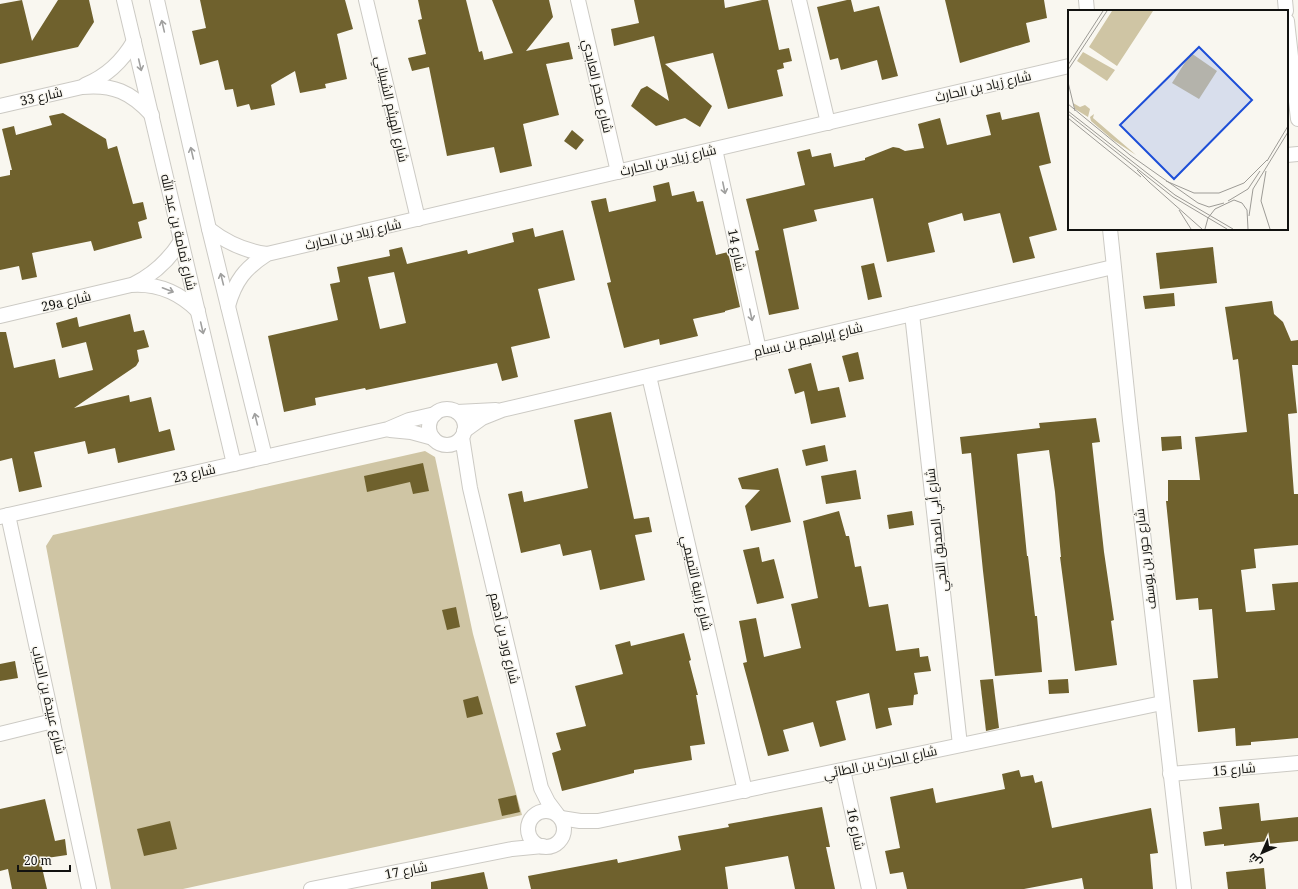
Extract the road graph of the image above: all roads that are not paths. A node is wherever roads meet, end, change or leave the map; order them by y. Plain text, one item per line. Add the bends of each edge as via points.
1 (124, 0) edge
2 (157, 0) edge
3 (366, 0) edge
4 (578, 0) edge
5 (799, 0) edge
6 (1086, 0) edge
7 (1284, 0) edge
8 (1087, 10) edge
9 (1286, 10) edge
10 (1288, 25) edge
11 (134, 41) junction
12 (1295, 56) edge
13 (1068, 66) edge
14 (82, 87) junction
15 (0, 106) edge
16 (152, 115) junction
17 (1298, 119) edge
18 (828, 123) junction
19 (715, 149) junction
20 (1298, 154) edge
21 (1288, 155) edge
22 (618, 172) junction
23 (418, 219) junction
24 (209, 230) junction
25 (1110, 230) edge
26 (181, 241) junction
27 (267, 254) junction
28 (1113, 267) junction
29 (131, 285) junction
30 (228, 306) junction
31 (198, 311) junction
32 (912, 314) junction
33 (0, 316) edge
34 (759, 350) junction
35 (649, 376) junction
36 (502, 410) junction
37 (457, 412) junction
38 (434, 414) junction
39 (388, 429) junction
40 (463, 434) junction
41 (439, 441) junction
42 (265, 457) junction
43 (234, 464) junction
44 (470, 488) junction
45 (4, 516) edge
46 (1162, 703) junction
47 (53, 721) junction
48 (0, 734) edge
49 (960, 746) junction
50 (1298, 763) edge
51 (843, 770) junction
52 (1170, 774) junction
53 (541, 788) junction
54 (746, 791) junction
55 (536, 814) junction
56 (559, 816) junction
57 (598, 821) junction
58 (529, 827) junction
59 (561, 839) junction
60 (543, 846) junction
61 (501, 851) junction
62 (334, 887) edge
63 (90, 888) edge
64 (311, 889) edge
65 (869, 889) edge
66 (1184, 889) edge

1 - 11 street, شارع ثمامة بن عبد الله
24 -> 2 street
3 - 23 street, شارع الهيثم الشيباني
4 - 22 street, شارع صخر العابدي
5 - 18 street
6 - 8 street
7 - 9 street
10 - 12 street
11 - 14 street, شارع 33 via 127,53 107,74
11 -> 16 street, شارع ثمامة بن عبد الله
12 - 17 street
13 - 18 street, شارع زياد بن الحارث
14 - 15 street, شارع 33
14 - 16 street, شارع 33 via 108,87 121,91 133,97
16 - 26 street, شارع ثمامة بن عبد الله
18 - 19 street, شارع زياد بن الحارث
19 - 22 street, شارع زياد بن الحارث
19 -> 34 street, شارع 14
20 - 21 street
22 - 23 street, شارع زياد بن الحارث
23 - 27 street, شارع زياد بن الحارث
24 - 27 street, شارع زياد بن الحارث via 242,248
30 -> 24 street
25 - 28 street, شارع حور بن يوسف
26 - 29 street, 29a شارع via 160,267
26 - 31 street, شارع ثمامة بن عبد الله
27 - 30 street, شارع زياد بن الحارث via 246,270 232,293
28 - 32 street, شارع إبراهيم بن بسام
28 - 46 street, شارع حور بن يوسف
29 -> 31 street, 29a شارع via 144,284 168,289
29 - 33 street, 29a شارع
42 -> 30 street
31 -> 43 street, شارع ثمامة بن عبد الله
32 - 34 street, شارع إبراهيم بن بسام
32 - 49 street, شارع أبي الصديق النجي
34 - 35 street, شارع إبراهيم بن بسام
35 - 36 street, شارع إبراهيم بن بسام
35 - 54 street, شارع رابية التميمي
36 - 37 street, شارع إبراهيم بن بسام
36 - 40 street, شارع إبراهيم بن بسام via 482,418
37 - 38 street via 446,409
37 - 40 street via 465,424
38 - 39 street, شارع 23 via 409,420
38 - 41 street via 429,426 430,432
39 - 41 street, شارع 23 via 411,432
39 - 42 street, شارع 23
40 - 41 street via 457,442 451,444
40 - 44 street, شارع ورد بن أدهم
41 - 44 street, شارع ورد بن أدهم via 457,462
42 - 43 street, شارع 23
43 - 45 street, شارع 23
44 - 53 street, شارع ورد بن أدهم
45 - 47 street, شارع عبيدة بن الحباب
46 - 49 street, شارع الحارث بن الطائي
46 - 52 street, شارع حور بن يوسف
47 - 48 street
47 - 63 street, شارع عبيدة بن الحباب
49 - 51 street, شارع الحارث بن الطائي
50 - 52 street, شارع 15
51 - 54 street, شارع الحارث بن الطائي
51 - 65 street, شارع 16
52 - 66 street, شارع حور بن يوسف
53 - 55 street, شارع ورد بن أدهم
53 - 56 street, شارع ورد بن أدهم
54 - 57 street, شارع الحارث بن الطائي
55 - 56 street via 547,811
55 - 58 street
56 - 57 street, شارع الحارث بن الطائي via 580,821
56 - 59 street via 564,828
57 - 59 street, شارع الحارث بن الطائي
58 - 60 street via 530,837 538,845
58 - 61 street, شارع 17
59 - 60 street via 553,845
60 - 61 street, شارع 17
61 - 62 street, شارع 17
62 - 64 street, شارع 17

